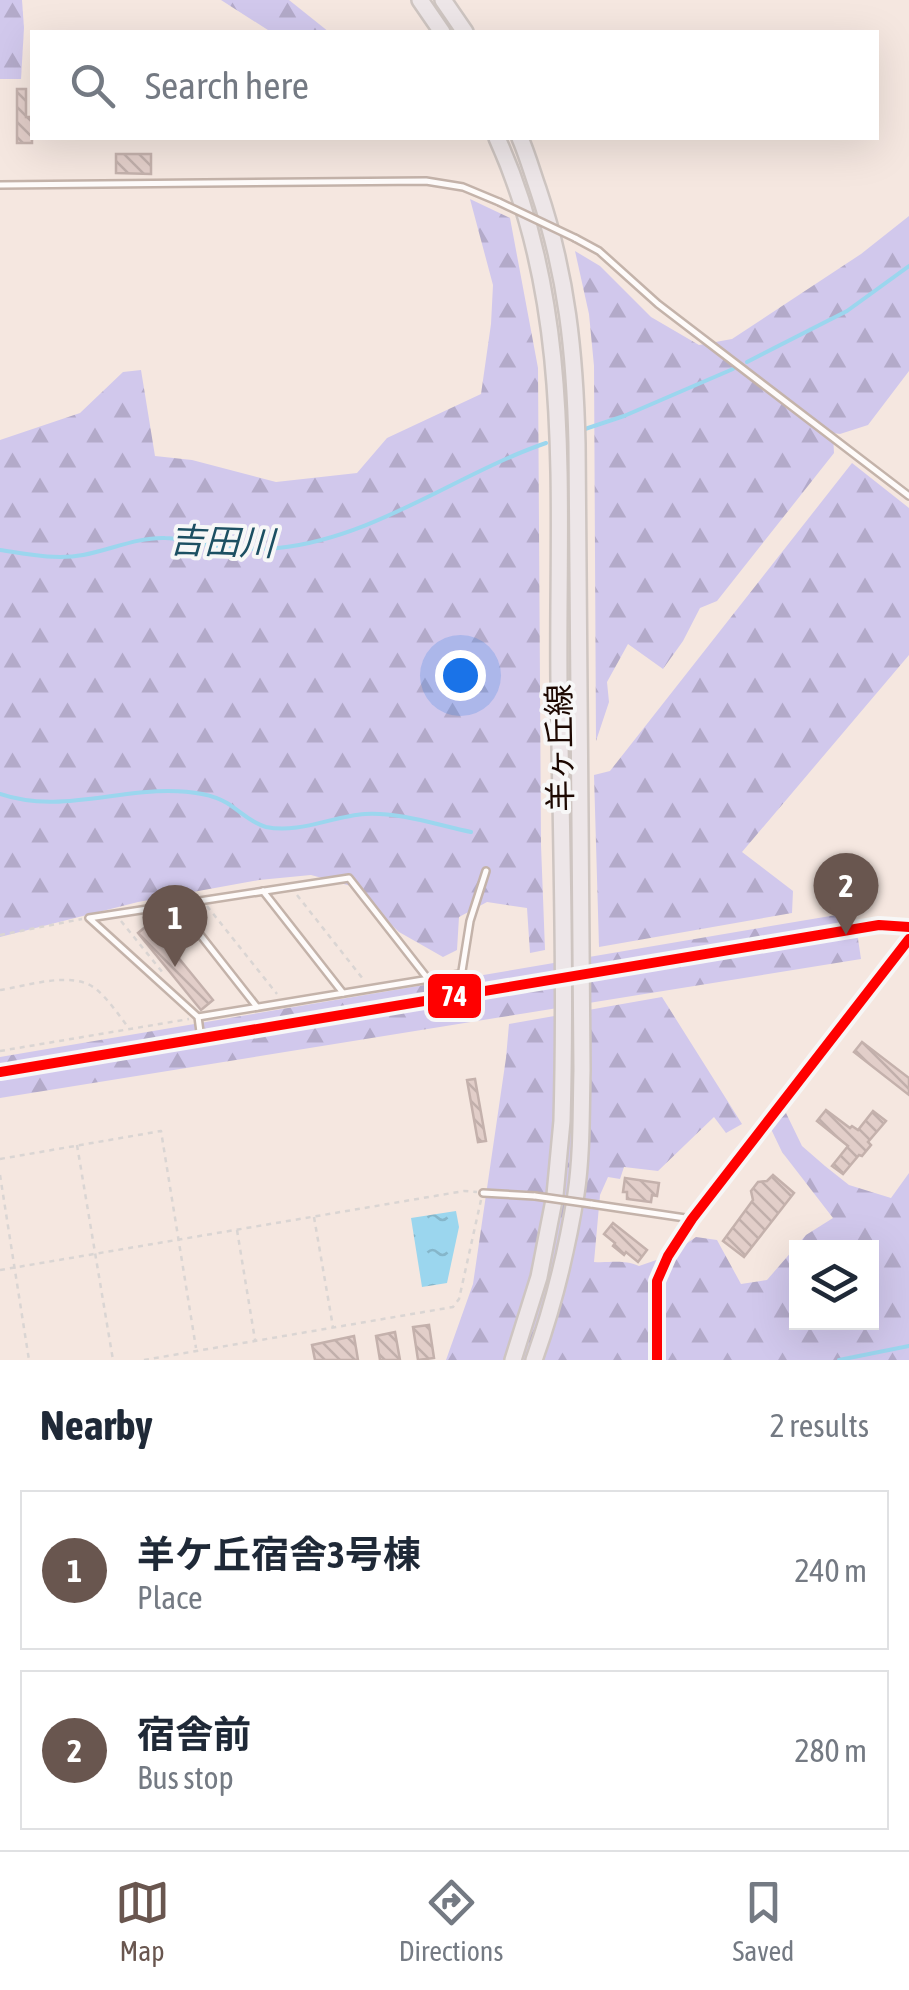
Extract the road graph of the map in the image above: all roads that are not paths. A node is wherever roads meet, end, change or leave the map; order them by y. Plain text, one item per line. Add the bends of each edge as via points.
1 (420, 0) edge
2 (443, 0) edge
3 (441, 30) edge
4 (464, 30) edge
5 (499, 140) edge
6 (521, 140) edge
7 (0, 185) edge
8 (909, 496) edge
9 (486, 871) dead end
10 (264, 891) junction
11 (176, 904) junction
12 (909, 927) edge
13 (909, 939) edge
14 (460, 974) junction
15 (428, 979) junction
16 (343, 993) junction
17 (458, 996) junction
18 (258, 1008) dead end
19 (198, 1018) junction
20 (201, 1039) junction
21 (0, 1072) edge
22 (482, 1193) road end
23 (692, 1219) junction
24 (513, 1360) edge
25 (534, 1360) edge
26 (657, 1360) edge

1 - 3 main road
2 - 4 main road
5 - 24 main road, 羊ヶ丘線 via 548,309 560,551 562,1121 539,1277
6 - 25 main road, 羊ヶ丘線 via 560,268 575,368 577,444 581,1124 576,1192
7 - 8 lane, bridge via 426,181 462,187 599,251
9 - 14 lane
10 - 11 lane
10 - 15 lane via 349,878
10 - 16 lane
11 - 18 lane
11 - 19 lane via 89,918
12 - 17 lane, bridge via 878,925
13 - 23 lane
14 - 15 lane
14 - 17 lane
15 - 16 lane
16 - 19 lane
17 - 20 lane
19 - 20 lane
20 - 21 lane
22 - 23 lane, bridge
23 - 26 lane via 657,1281

